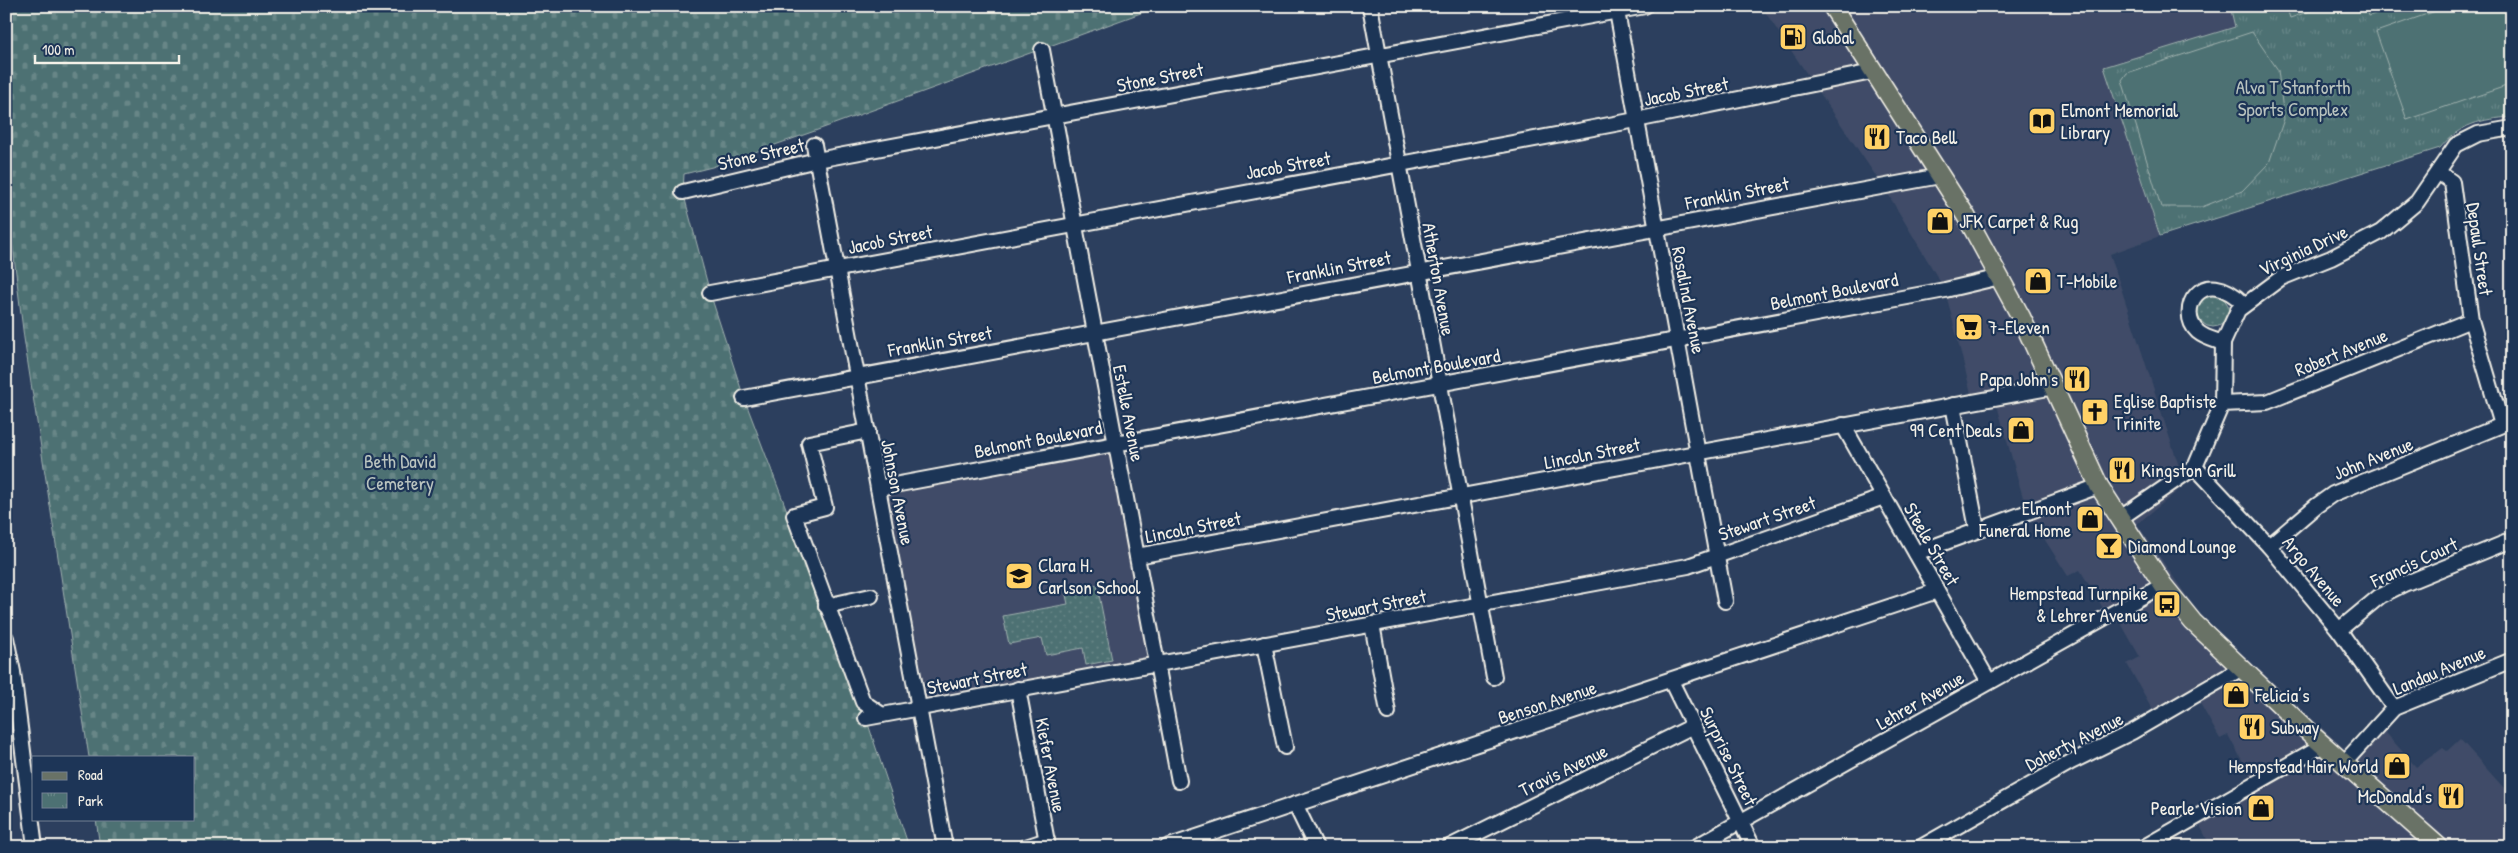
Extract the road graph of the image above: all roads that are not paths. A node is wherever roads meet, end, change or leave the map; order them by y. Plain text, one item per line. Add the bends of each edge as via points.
1 (1370, 6) edge
2 (1645, 6) edge
3 (1832, 6) edge
4 (1616, 9) edge
5 (1042, 50) dead end
6 (1379, 55) junction
7 (1872, 72) junction
8 (1055, 116) junction
9 (1636, 120) junction
10 (2512, 128) edge
11 (814, 145) dead end
12 (817, 160) junction
13 (1399, 164) junction
14 (2438, 172) junction
15 (1940, 176) junction
16 (683, 192) dead end
17 (1075, 224) junction
18 (1656, 228) junction
19 (837, 268) junction
20 (1419, 272) junction
21 (2000, 276) junction
22 (710, 293) dead end
23 (2244, 304) junction
24 (2471, 320) junction
25 (1095, 332) junction
26 (1677, 340) junction
27 (2223, 343) junction
28 (857, 376) junction
29 (1440, 384) junction
30 (2054, 386) junction
31 (744, 398) dead end
32 (2222, 404) junction
33 (1953, 405) junction
34 (1843, 425) junction
35 (2502, 425) joint
36 (868, 431) junction
37 (1116, 444) junction
38 (1698, 452) junction
39 (2195, 467) junction
40 (2099, 486) junction
41 (878, 488) junction
42 (1460, 496) junction
43 (1884, 498) junction
44 (2119, 519) junction
45 (1977, 529) junction
46 (2512, 540) edge
47 (2269, 546) junction
48 (1916, 553) junction
49 (1717, 555) junction
50 (1137, 556) junction
51 (2163, 585) junction
52 (1937, 591) junction
53 (871, 596) dead end
54 (1725, 601) dead end
55 (1480, 604) junction
56 (826, 606) junction
57 (1372, 624) junction
58 (2339, 630) junction
59 (1264, 644) junction
60 (7, 647) edge
61 (2512, 660) edge
62 (1156, 664) junction
63 (2242, 668) junction
64 (1494, 677) dead end
65 (1671, 681) junction
66 (1989, 682) junction
67 (1018, 689) junction
68 (919, 708) junction
69 (2394, 708) junction
70 (1388, 712) dead end
71 (882, 715) junction
72 (866, 718) dead end
73 (1693, 726) junction
74 (2323, 745) junction
75 (1285, 748) dead end
76 (2343, 764) junction
77 (1179, 782) dead end
78 (1296, 804) junction
79 (1741, 823) junction
80 (1048, 843) edge
81 (34, 847) edge
82 (945, 847) edge
83 (1026, 847) edge
84 (1167, 847) edge
85 (1316, 847) edge
86 (1449, 847) edge
87 (1695, 847) edge
88 (1753, 847) edge
89 (1921, 847) edge
90 (2144, 847) edge
91 (2439, 847) edge

1 - 6 street, Atherton Avenue
2 - 4 street, Stone Street
3 - 7 main road
4 - 6 street, Stone Street
4 - 9 street, Rosalind Avenue
5 - 8 street, Estelle Avenue
6 - 8 street, Stone Street
6 - 13 street, Atherton Avenue
7 - 9 street, Jacob Street
7 - 15 main road
8 - 12 street, Stone Street
8 - 17 street, Estelle Avenue
9 - 13 street, Jacob Street
9 - 18 street, Rosalind Avenue
10 - 14 street, Virginia Drive via 2465,139 2456,145
11 - 12 street, Johnson Avenue
12 - 16 street, Stone Street
12 - 19 street, Johnson Avenue
13 - 17 street, Jacob Street
13 - 20 street, Atherton Avenue
14 - 23 street, Virginia Drive via 2417,202 2381,232 2331,258 2281,278
14 - 24 street, Depaul Street via 2452,182
15 - 18 street, Franklin Street
15 - 21 main road
17 - 19 street, Jacob Street
17 - 25 street, Estelle Avenue
18 - 20 street, Franklin Street
18 - 26 street, Rosalind Avenue
19 - 22 street, Jacob Street
19 - 28 street, Johnson Avenue
20 - 25 street, Franklin Street
20 - 29 street, Atherton Avenue
21 - 26 street, Belmont Boulevard via 1945,290
21 - 30 main road
23 - 27 street, Virginia Drive via 2231,322
23 - 27 street via 2230,291 2212,286 2202,290 2193,300 2190,315 2193,326 2199,333
24 - 32 street, Robert Avenue via 2267,402
24 - 35 street, Depaul Street
25 - 28 street, Franklin Street
25 - 37 street, Estelle Avenue
26 - 29 street, Belmont Boulevard
26 - 38 street, Rosalind Avenue
27 - 32 street, Virginia Drive
28 - 31 street, Franklin Street
28 - 36 street, Johnson Avenue
29 - 37 street, Belmont Boulevard
29 - 42 street, Atherton Avenue
30 - 33 street, Lincoln Street
30 - 40 main road
32 - 39 street, Virginia Drive
33 - 34 street, Lincoln Street
33 - 45 street
34 - 38 street, Lincoln Street
34 - 43 street, Steele Street
35 - 47 street, John Avenue via 2333,494
36 - 41 street, Johnson Avenue
36 - 56 street via 809,443 825,507 794,515
37 - 41 street, Belmont Boulevard
37 - 50 street, Estelle Avenue
38 - 42 street, Lincoln Street
38 - 49 street, Rosalind Avenue
39 - 44 street
39 - 47 street, Argo Avenue
40 - 44 main road
40 - 45 street
41 - 68 street, Johnson Avenue
42 - 50 street, Lincoln Street
42 - 55 street, Atherton Avenue
43 - 48 street, Steele Street
43 - 49 street, Stewart Street
44 - 51 main road
45 - 48 street
46 - 58 street, Francis Court via 2380,596
47 - 58 street, Argo Avenue
48 - 52 street, Steele Street
49 - 54 street, Rosalind Avenue
49 - 55 street, Stewart Street via 1688,566
50 - 62 street, Estelle Avenue
51 - 63 main road via 2194,622
51 - 66 street, Lehrer Avenue
52 - 65 street, Benson Avenue
52 - 66 street, Steele Street
53 - 56 street
55 - 57 street, Stewart Street
55 - 64 street, Atherton Avenue
56 - 71 street via 863,702
57 - 59 street, Stewart Street
57 - 70 street
58 - 69 street, Argo Avenue
59 - 62 street, Stewart Street
59 - 75 street
60 - 81 street
61 - 69 street, Landau Avenue
62 - 67 street, Stewart Street
62 - 77 street, Estelle Avenue
63 - 74 main road
63 - 89 street, Doherty Avenue via 2140,728 2071,762
65 - 73 street, Surprise Street
65 - 78 street, Benson Avenue
66 - 79 street, Lehrer Avenue
67 - 68 street, Stewart Street
67 - 80 street, Kiefer Avenue
68 - 71 street, Stewart Street
68 - 82 street, Johnson Avenue
69 - 76 street, Landau Avenue
71 - 72 street, Stewart Street
73 - 79 street, Surprise Street
73 - 86 street, Travis Avenue
74 - 76 main road
74 - 90 street
76 - 91 main road
78 - 84 street, Benson Avenue
78 - 85 street
79 - 87 street, Lehrer Avenue
79 - 88 street, Surprise Street
80 - 83 street

